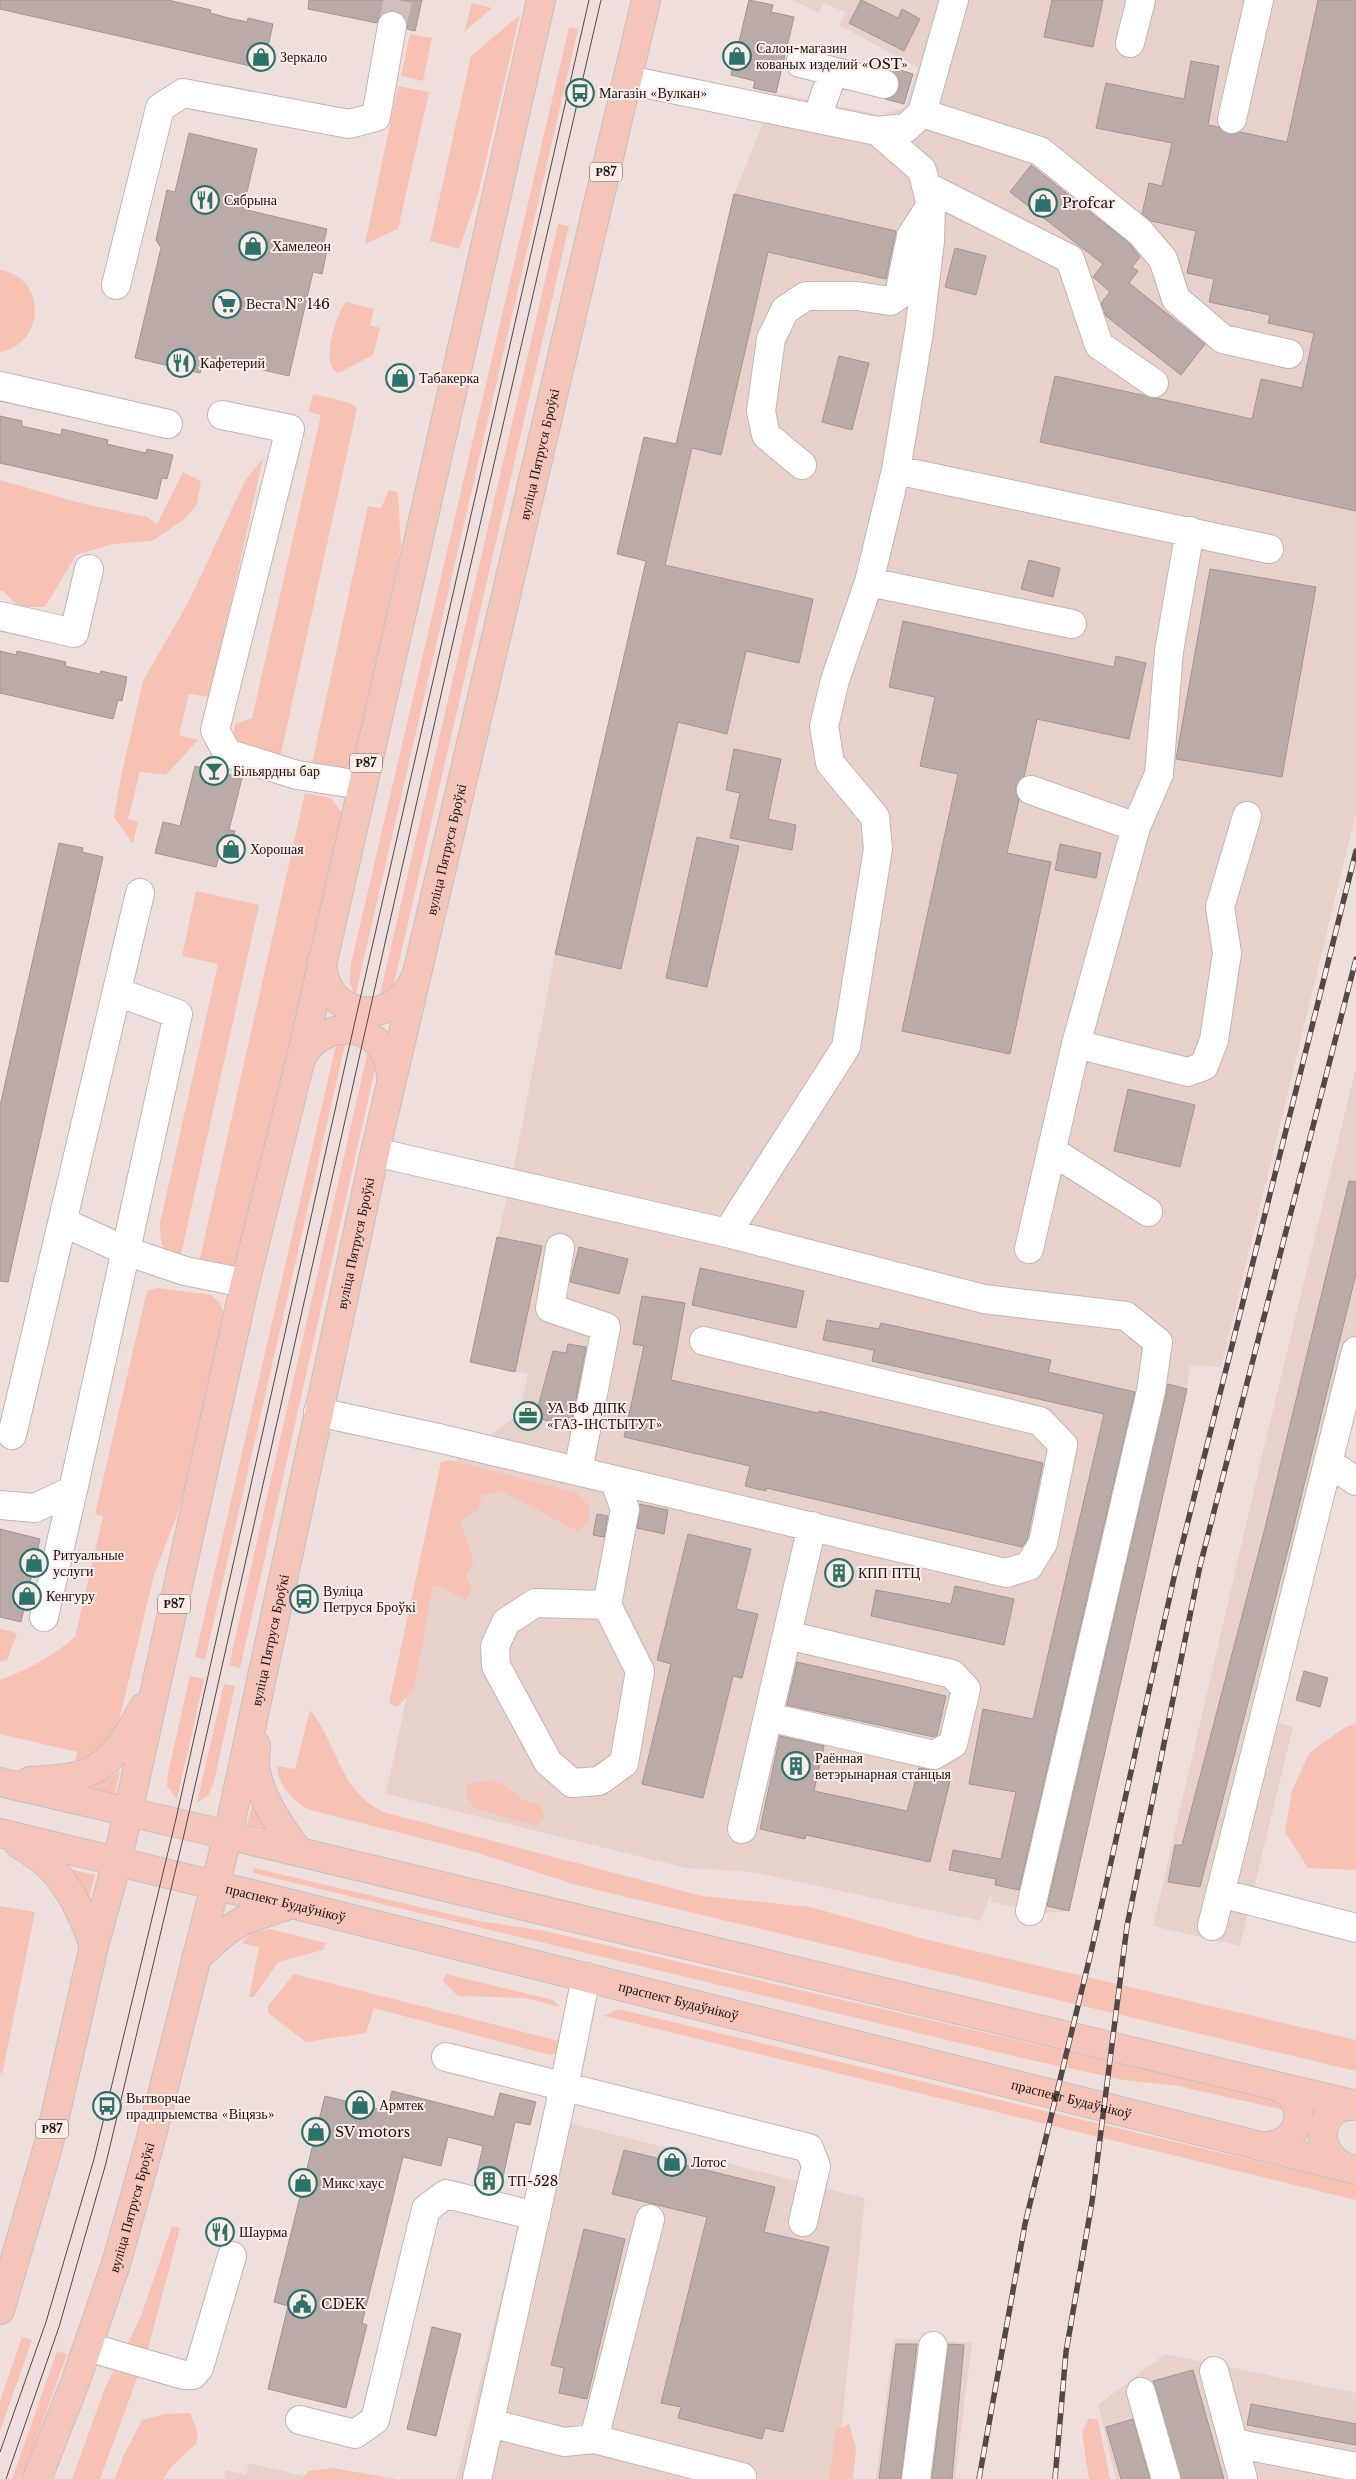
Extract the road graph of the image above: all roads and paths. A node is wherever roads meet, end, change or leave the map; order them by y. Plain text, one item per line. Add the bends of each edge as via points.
1 (541, 0) edge
2 (646, 0) edge
3 (954, 0) edge
4 (1140, 0) edge
5 (1258, 0) edge
6 (392, 26) tunnel mouth
7 (1130, 43) dead end
8 (800, 63) dead end
9 (833, 72) junction
10 (628, 80) junction
11 (884, 84) dead end
12 (922, 113) junction
13 (817, 118) junction
14 (1232, 119) dead end
15 (877, 131) junction
16 (929, 196) junction
17 (116, 284) dead end
18 (1289, 354) dead end
19 (1154, 383) dead end
20 (0, 386) edge
21 (222, 415) dead end
22 (168, 424) dead end
23 (802, 465) dead end
24 (896, 470) junction
25 (1190, 531) junction
26 (1270, 549) dead end
27 (89, 569) dead end
28 (869, 582) junction
29 (0, 616) edge
30 (1072, 624) dead end
31 (361, 785) junction
32 (1031, 790) dead end
33 (1247, 816) dead end
34 (1136, 827) junction
35 (140, 893) dead end
36 (322, 959) junction
37 (415, 979) junction
38 (117, 992) junction
39 (1076, 1044) junction
40 (301, 1058) junction
41 (391, 1083) junction
42 (1052, 1151) junction
43 (375, 1152) junction
44 (1148, 1212) dead end
45 (62, 1222) junction
46 (727, 1234) junction
47 (560, 1248) dead end
48 (1030, 1249) dead end
49 (126, 1251) junction
50 (246, 1283) junction
51 (704, 1340) dead end
52 (1356, 1351) edge
53 (318, 1412) junction
54 (12, 1435) dead end
55 (1329, 1463) junction
56 (578, 1471) junction
57 (614, 1480) junction
58 (1356, 1481) edge
59 (73, 1490) junction
60 (0, 1505) edge
61 (812, 1526) junction
62 (607, 1605) junction
63 (44, 1617) dead end
64 (787, 1635) junction
65 (155, 1688) junction
66 (257, 1706) junction
67 (768, 1717) junction
68 (3, 1783) edge
69 (128, 1812) junction
70 (742, 1829) dead end
71 (2, 1834) edge
72 (228, 1835) junction
73 (299, 1852) junction
74 (117, 1862) junction
75 (215, 1884) junction
76 (1220, 1893) junction
77 (292, 1904) junction
78 (1030, 1911) dead end
79 (1212, 1926) dead end
80 (1356, 1928) edge
81 (94, 1946) junction
82 (196, 1958) junction
83 (586, 1977) junction
84 (446, 2057) dead end
85 (1273, 2086) junction
86 (564, 2087) junction
87 (1356, 2106) edge
88 (1261, 2146) junction
89 (1350, 2168) edge
90 (536, 2216) junction
91 (650, 2219) dead end
92 (803, 2222) dead end
93 (232, 2256) dead end
94 (0, 2310) edge
95 (933, 2346) dead end
96 (88, 2347) junction
97 (1214, 2371) dead end
98 (1141, 2392) dead end
99 (300, 2420) dead end
100 (490, 2423) junction
101 (594, 2439) junction
102 (1234, 2443) junction
103 (1356, 2467) edge
104 (742, 2477) dead end
105 (37, 2479) edge
106 (477, 2479) edge
107 (916, 2479) edge
108 (1166, 2479) edge
109 (1243, 2479) edge

1 - 31 main road, Р87
2 - 10 main road, вуліца Пятруся Броўкі / Р87
3 - 12 lane
4 - 7 lane
5 - 14 lane
6 - 17 lane via 376,117 348,124 183,93 160,108
8 - 9 lane
9 - 11 lane
9 - 13 lane
10 - 13 lane
10 - 37 main road, вуліца Пятруся Броўкі / Р87
12 - 15 lane via 906,128
12 - 18 lane via 1040,151 1140,232 1163,259 1176,299 1223,339
13 - 15 lane
15 - 16 lane via 922,170
16 - 19 lane via 1070,259 1099,345
16 - 23 lane via 911,236 899,295 890,300 806,296 785,310 771,339 761,411 766,435
16 - 24 lane via 930,241
20 - 22 lane
21 - 31 lane via 290,429 215,730 227,752 297,775
24 - 25 lane
24 - 28 lane
25 - 26 lane
25 - 34 lane via 1169,651 1159,774
27 - 29 lane via 74,633
28 - 30 lane
28 - 46 lane via 835,680 824,726 830,763 875,817 878,850 846,1047
31 - 36 main road, Р87
32 - 34 lane
33 - 39 lane via 1220,907 1227,953 1214,1040 1204,1066 1188,1072
34 - 39 lane
35 - 38 lane
36 - 37 main road via 322,972 332,994 341,1003 364,1012 395,1004
36 - 40 main road, Р87
37 - 41 main road, вуліца Пятруся Броўкі / Р87
38 - 45 lane
38 - 49 lane via 178,1014
39 - 42 lane
40 - 41 main road via 314,1040 325,1034 348,1029 359,1032 381,1046 391,1070
40 - 50 main road, Р87
41 - 43 main road, вуліца Пятруся Броўкі / Р87
42 - 44 lane
42 - 48 lane
43 - 46 lane
43 - 53 main road, вуліца Пятруся Броўкі / Р87
45 - 49 lane
45 - 54 lane
46 - 78 lane via 984,1299 1126,1316 1158,1342 1151,1391
47 - 56 lane via 550,1308 606,1327
49 - 50 lane via 185,1271
49 - 59 lane
50 - 65 main road, Р87
51 - 61 lane via 1040,1421 1064,1445 1043,1543 1029,1566 1006,1573
52 - 55 lane
53 - 56 lane
53 - 66 main road, вуліца Пятруся Броўкі / Р87
55 - 58 lane
55 - 76 lane
56 - 57 lane
57 - 61 lane
57 - 62 lane via 625,1509
59 - 60 lane via 35,1508
59 - 63 lane
61 - 64 lane
62 - 62 lane via 535,1603 506,1622 495,1646 496,1666 548,1762 572,1783 599,1781 624,1763 640,1672
64 - 67 lane
64 - 67 lane via 952,1674 966,1689 953,1744 934,1755
65 - 68 main road via 127,1736 102,1765 74,1777
65 - 69 main road, Р87
66 - 72 main road, вуліца Пятруся Броўкі / Р87
66 - 73 main road via 256,1771 266,1800
67 - 70 lane
68 - 69 main road
69 - 72 main road
69 - 74 main road, Р87
71 - 74 main road, праспект Будаўнікоў
71 - 81 main road via 47,1864 62,1882 84,1918
72 - 73 main road
72 - 75 main road, вуліца Пятруся Броўкі / Р87
73 - 85 main road
74 - 75 main road, праспект Будаўнікоў
74 - 81 main road, Р87
75 - 77 main road, праспект Будаўнікоў
75 - 82 main road, вуліца Пятруся Броўкі / Р87
76 - 79 lane
76 - 80 lane
77 - 82 main road via 244,1920
77 - 83 main road, праспект Будаўнікоў
81 - 94 main road, Р87 via 48,2147
82 - 96 main road, вуліца Пятруся Броўкі / Р87 via 119,2255
83 - 86 lane
83 - 88 main road, праспект Будаўнікоў
84 - 86 lane
85 - 87 main road
85 - 88 main road via 1290,2095 1298,2112 1298,2122 1294,2131 1280,2144
86 - 90 lane
86 - 92 lane via 809,2148 816,2166
87 - 89 main road via 1334,2112 1323,2128 1324,2147 1329,2156
88 - 89 main road, праспект Будаўнікоў
90 - 99 lane via 446,2194 426,2209 375,2420 355,2434
90 - 100 lane
91 - 101 lane
93 - 96 lane via 199,2368 193,2375
95 - 107 lane
96 - 105 main road, вуліца Пятруся Броўкі / Р87
97 - 102 lane
98 - 108 lane
100 - 101 lane via 564,2442
100 - 106 lane
101 - 104 lane
102 - 103 lane
102 - 109 lane

